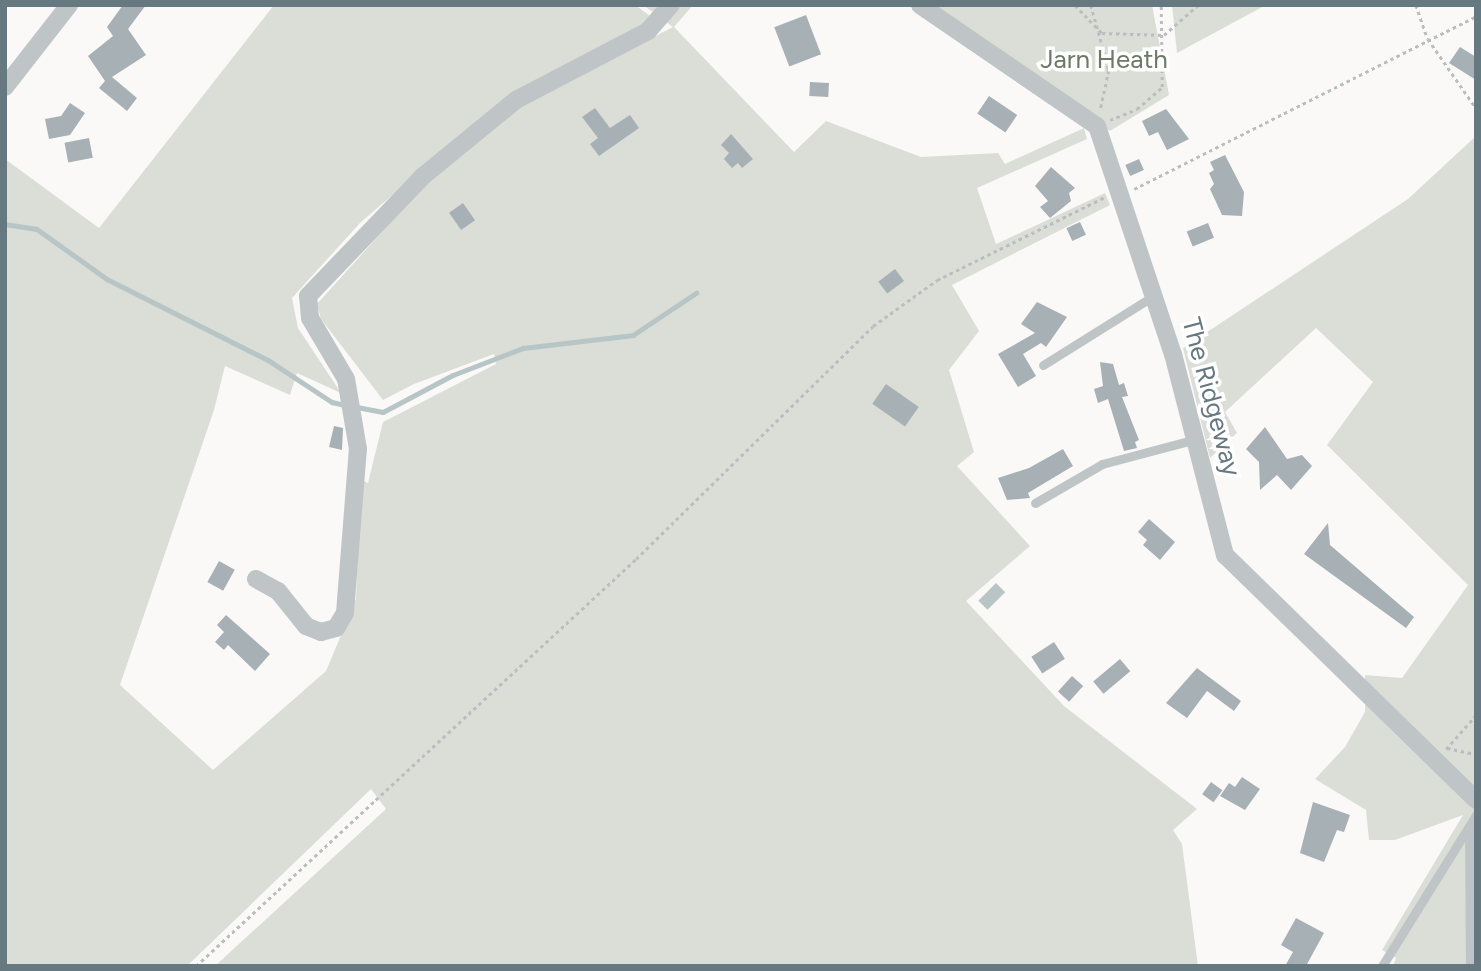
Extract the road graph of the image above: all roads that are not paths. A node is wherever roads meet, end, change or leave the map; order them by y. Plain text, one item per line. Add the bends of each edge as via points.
1 (69, 5) edge
2 (671, 5) edge
3 (920, 5) edge
4 (5, 87) edge
5 (1155, 295) junction
6 (1044, 365) dead end
7 (1196, 439) junction
8 (1035, 503) dead end
9 (256, 579) dead end
10 (1476, 800) edge
11 (1476, 815) edge
12 (1469, 826) junction
13 (1382, 966) edge
14 (1470, 966) edge

1 - 4 street
2 - 9 street via 648,31 516,100 422,177 308,296 310,318 346,379 358,449 345,613 336,628 321,632 306,626 278,591
3 - 5 street, The Ridgeway via 1097,125
5 - 6 lane
5 - 7 street, The Ridgeway
7 - 8 lane via 1101,464
7 - 10 street, The Ridgeway via 1225,555 1441,755
11 - 12 lane
12 - 13 lane
12 - 14 lane

